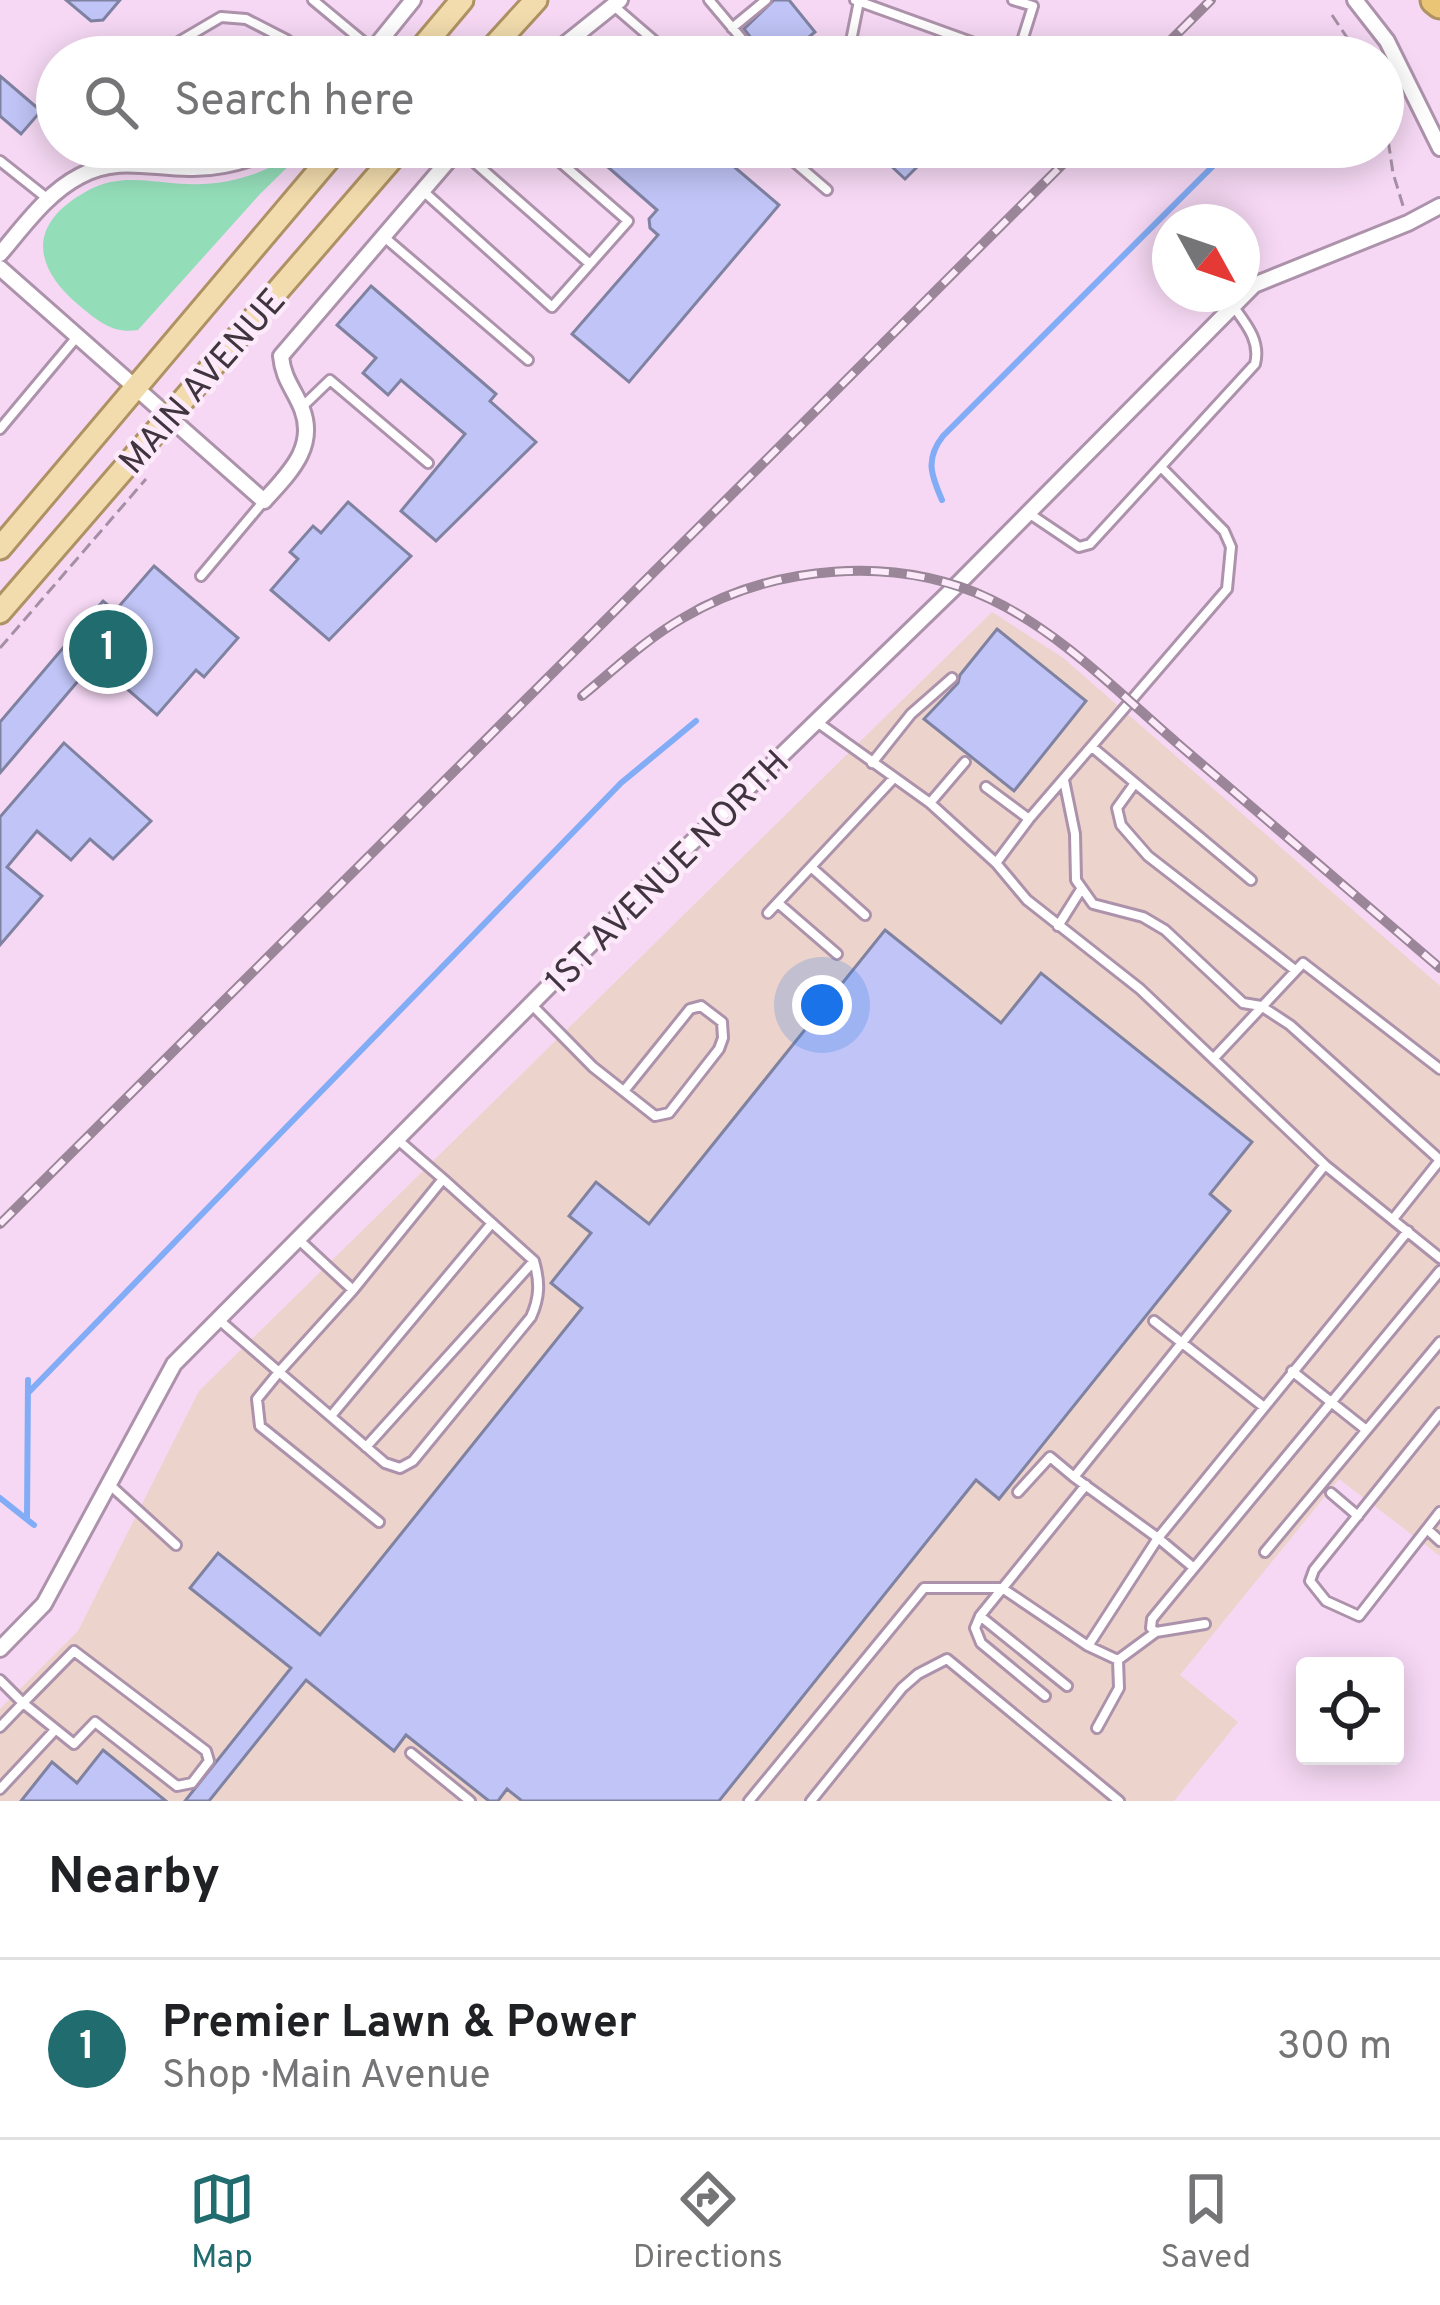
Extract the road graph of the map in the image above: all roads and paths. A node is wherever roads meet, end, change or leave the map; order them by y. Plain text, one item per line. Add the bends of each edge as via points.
1 (313, 0) edge
2 (413, 0) edge
3 (462, 0) edge
4 (536, 0) edge
5 (709, 0) edge
6 (731, 0) edge
7 (766, 0) edge
8 (1013, 0) edge
9 (1355, 0) edge
10 (858, 1) edge
11 (617, 3) edge
12 (718, 10) junction
13 (1332, 15) dead end
14 (732, 28) junction
15 (189, 36) edge
16 (279, 36) edge
17 (352, 36) edge
18 (384, 36) edge
19 (432, 36) edge
20 (503, 36) edge
21 (575, 36) edge
22 (651, 36) edge
23 (739, 36) edge
24 (852, 36) edge
25 (956, 36) edge
26 (1023, 36) edge
27 (1346, 36) edge
28 (1383, 36) edge
29 (1404, 75) edge
30 (1440, 148) edge
31 (0, 161) edge
32 (99, 168) edge
33 (182, 168) edge
34 (215, 168) edge
35 (321, 168) edge
36 (384, 168) edge
37 (440, 168) edge
38 (481, 168) edge
39 (567, 168) edge
40 (801, 168) edge
41 (1392, 168) edge
42 (421, 189) junction
43 (827, 190) dead end
44 (48, 199) junction
45 (1440, 206) edge
46 (1408, 223) junction
47 (382, 235) junction
48 (0, 254) edge
49 (590, 264) junction
50 (0, 268) edge
51 (1260, 283) edge
52 (1227, 312) edge
53 (1237, 312) edge
54 (77, 337) junction
55 (528, 360) dead end
56 (136, 389) junction
57 (302, 408) junction
58 (168, 419) junction
59 (0, 429) edge
60 (428, 464) dead end
61 (1161, 467) junction
62 (146, 479) dead end
63 (264, 501) junction
64 (1029, 513) junction
65 (0, 548) edge
66 (201, 576) dead end
67 (0, 612) edge
68 (0, 648) edge
69 (952, 677) dead end
70 (817, 722) junction
71 (1092, 747) junction
72 (965, 762) dead end
73 (872, 763) junction
74 (893, 778) junction
75 (1064, 779) junction
76 (1135, 783) junction
77 (986, 788) dead end
78 (930, 803) junction
79 (1029, 819) junction
80 (996, 863) junction
81 (811, 867) junction
82 (1251, 880) dead end
83 (1080, 891) junction
84 (778, 903) junction
85 (768, 913) dead end
86 (866, 915) dead end
87 (1058, 926) junction
88 (837, 953) dead end
89 (1295, 970) junction
90 (531, 1004) junction
91 (1261, 1006) junction
92 (1213, 1058) junction
93 (1440, 1069) edge
94 (624, 1091) junction
95 (397, 1139) junction
96 (1440, 1160) edge
97 (1325, 1165) junction
98 (442, 1179) junction
99 (1393, 1219) junction
100 (492, 1223) junction
101 (1408, 1231) junction
102 (298, 1239) junction
103 (1440, 1258) edge
104 (534, 1261) junction
105 (1440, 1270) edge
106 (353, 1290) junction
107 (218, 1319) junction
108 (1154, 1321) dead end
109 (1440, 1342) edge
110 (1183, 1343) junction
111 (1292, 1371) junction
112 (279, 1372) junction
113 (1330, 1402) junction
114 (1264, 1407) junction
115 (1440, 1413) edge
116 (331, 1416) junction
117 (1365, 1429) junction
118 (366, 1447) junction
119 (1074, 1477) junction
120 (109, 1484) junction
121 (1086, 1485) junction
122 (1018, 1492) dead end
123 (1331, 1493) dead end
124 (1440, 1512) edge
125 (1358, 1516) junction
126 (379, 1522) dead end
127 (1427, 1529) junction
128 (1158, 1538) junction
129 (1440, 1541) edge
130 (176, 1545) dead end
131 (1264, 1552) dead end
132 (1194, 1568) junction
133 (1003, 1588) junction
134 (980, 1616) junction
135 (1205, 1624) dead end
136 (1156, 1632) junction
137 (1088, 1646) junction
138 (0, 1649) edge
139 (1118, 1660) junction
140 (0, 1680) edge
141 (1067, 1685) dead end
142 (1045, 1696) dead end
143 (22, 1703) junction
144 (0, 1726) edge
145 (1097, 1728) dead end
146 (55, 1730) junction
147 (411, 1753) dead end
148 (0, 1789) edge
149 (470, 1801) edge
150 (749, 1801) edge
151 (811, 1801) edge
152 (1119, 1801) edge

1 - 17 lane
2 - 18 street
3 - 19 main road
4 - 20 main road
5 - 12 lane
6 - 12 lane
7 - 14 lane
8 - 26 lane via 1034,7
9 - 28 street
10 - 24 lane
10 - 25 lane
11 - 21 street
11 - 22 lane
12 - 14 lane
13 - 27 path
14 - 23 lane
15 - 16 lane via 221,17
29 - 30 street
31 - 44 lane
32 - 44 street
33 - 34 street
35 - 56 main road, MAIN AVENUE
36 - 58 main road, MAIN AVENUE
37 - 42 street
38 - 49 lane
39 - 49 lane via 628,221
40 - 43 lane
41 - 46 path
42 - 47 street
42 - 49 lane via 552,307
44 - 48 street
45 - 46 street, 1ST AVENUE NORTH
46 - 51 street, 1ST AVENUE NORTH
47 - 55 lane
47 - 57 street via 281,356
50 - 54 street
52 - 64 street, 1ST AVENUE NORTH
53 - 61 lane via 1252,333 1255,364
54 - 56 street
54 - 59 lane
56 - 58 street
56 - 65 main road, MAIN AVENUE
57 - 60 lane via 331,380
57 - 63 street via 306,446
58 - 63 street
58 - 67 main road, MAIN AVENUE
61 - 64 lane via 1090,544 1068,543
61 - 71 lane via 1224,531 1231,547 1227,589
62 - 68 path
63 - 66 lane
64 - 70 street, 1ST AVENUE NORTH
69 - 73 lane
70 - 73 lane
70 - 90 street, 1ST AVENUE NORTH
71 - 75 lane
71 - 76 lane
72 - 78 lane
73 - 74 lane
74 - 78 lane
74 - 81 lane
75 - 79 lane
75 - 83 lane
76 - 82 lane
76 - 89 lane via 1117,808 1127,833
77 - 79 lane
78 - 80 lane
79 - 80 lane
80 - 87 lane
81 - 84 lane
81 - 86 lane
83 - 87 lane
83 - 91 lane via 1093,904 1150,920 1243,1003
84 - 85 lane
84 - 88 lane
87 - 92 lane
89 - 91 lane
89 - 93 lane via 1308,964
90 - 94 lane
90 - 95 street, 1ST AVENUE NORTH
91 - 92 lane
91 - 96 lane
92 - 97 lane
94 - 94 lane via 656,1116 669,1113 719,1049 722,1022 701,1006 690,1010
95 - 98 lane
95 - 102 street, 1ST AVENUE NORTH
96 - 99 lane
97 - 99 lane
97 - 110 lane
98 - 100 lane
98 - 106 lane
99 - 101 lane
100 - 104 lane
100 - 116 lane
101 - 103 lane
101 - 111 lane
102 - 106 lane
102 - 107 street, 1ST AVENUE NORTH
104 - 118 lane
104 - 118 lane via 539,1280 531,1317 412,1461 400,1468
105 - 113 lane
106 - 112 lane
107 - 112 lane
107 - 120 street, 1ST AVENUE NORTH via 174,1364
108 - 110 lane
109 - 117 lane
110 - 114 lane
110 - 119 lane
111 - 113 lane
111 - 114 lane
112 - 116 lane
112 - 126 lane via 257,1399 260,1426
113 - 117 lane
113 - 132 lane
114 - 128 lane
115 - 125 lane
116 - 118 lane
117 - 131 lane
119 - 121 lane
119 - 122 lane via 1050,1456
120 - 130 lane
120 - 138 street, 1ST AVENUE NORTH via 44,1604
121 - 128 lane
121 - 133 lane
123 - 125 lane
124 - 127 lane
125 - 127 lane via 1310,1581 1326,1601 1359,1616
127 - 129 lane
128 - 132 lane
128 - 137 lane
132 - 136 lane via 1152,1619
133 - 134 lane
133 - 137 lane
133 - 150 lane via 924,1588
134 - 141 lane
134 - 142 lane via 981,1643
135 - 136 lane
136 - 139 lane
137 - 139 lane
139 - 145 lane via 1119,1688
140 - 143 lane
143 - 144 lane
143 - 146 lane
143 - 146 lane via 74,1651 206,1751 208,1761 187,1787 177,1786 95,1722 74,1744
146 - 148 lane
147 - 149 lane
151 - 152 lane via 902,1688 947,1659

